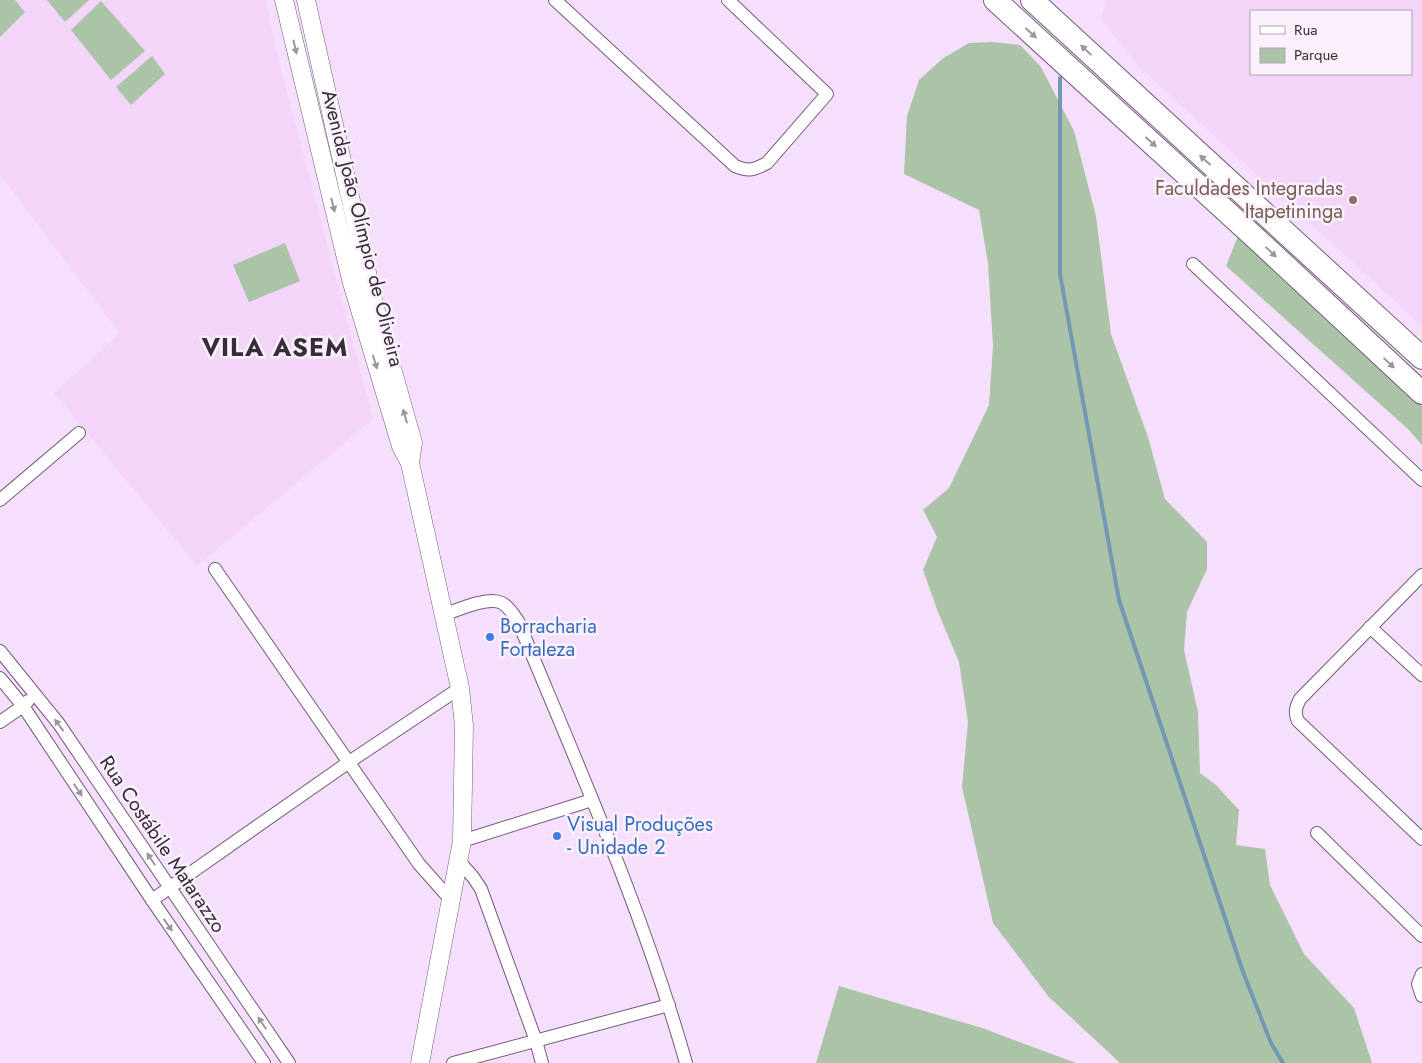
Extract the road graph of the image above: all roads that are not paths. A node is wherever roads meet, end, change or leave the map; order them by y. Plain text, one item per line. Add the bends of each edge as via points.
1 (284, 0) edge
2 (306, 0) edge
3 (555, 0) edge
4 (728, 0) edge
5 (994, 0) edge
6 (1032, 0) edge
7 (1193, 264) dead end
8 (1321, 266) junction
9 (1422, 343) edge
10 (1422, 358) edge
11 (1422, 393) edge
12 (79, 434) dead end
13 (410, 463) junction
14 (1422, 480) edge
15 (0, 500) edge
16 (215, 569) dead end
17 (1422, 574) edge
18 (444, 615) junction
19 (1370, 627) junction
20 (0, 651) edge
21 (1422, 675) edge
22 (0, 678) edge
23 (460, 688) junction
24 (35, 693) junction
25 (23, 706) junction
26 (0, 722) edge
27 (349, 762) junction
28 (592, 800) junction
29 (1317, 833) dead end
30 (1422, 840) edge
31 (462, 841) junction
32 (458, 860) junction
33 (170, 887) junction
34 (450, 899) junction
35 (152, 900) junction
36 (1422, 936) edge
37 (1421, 975) edge
38 (1422, 996) edge
39 (669, 1005) junction
40 (536, 1041) junction
41 (264, 1063) edge
42 (289, 1063) edge
43 (420, 1063) edge
44 (453, 1063) edge
45 (542, 1063) edge
46 (686, 1063) edge

1 -> 13 main road, Avenida João Olímpio de Oliveira via 354,291 401,446
13 -> 2 main road, Avenida João Olímpio de Oliveira via 413,443 374,304
3 - 4 street via 735,166 746,171 767,163 827,94
5 -> 11 highway
8 -> 6 highway
7 - 14 street
8 - 9 highway
8 - 10 highway
12 - 15 street
13 - 18 main road, Avenida João Olímpio de Oliveira
16 - 27 street
17 - 19 street
18 - 23 main road, Avenida João Olímpio de Oliveira
18 - 28 street via 487,601 500,602 509,609 518,621
19 - 21 street
19 - 30 street via 1300,699 1295,715
20 - 24 street, Rua Costábile Matarazzo
22 - 25 street, Rua Costábile Matarazzo
23 - 27 street
23 - 31 main road, Avenida João Olímpio de Oliveira via 464,726
24 - 25 street
33 -> 24 street, Rua Costábile Matarazzo
25 - 26 street
25 -> 35 street, Rua Costábile Matarazzo
27 - 33 street
27 - 34 street via 419,864
28 - 31 street
28 - 39 street
29 - 36 street
31 - 32 main road, Avenida João Olímpio de Oliveira
32 - 34 main road, Avenida João Olímpio de Oliveira
32 - 40 street via 481,889
33 - 35 street
42 -> 33 street, Rua Costábile Matarazzo
34 - 43 main road, Avenida João Olímpio de Oliveira
35 -> 41 street, Rua Costábile Matarazzo
37 - 38 street via 1418,984
39 - 40 street
39 - 46 street
40 - 44 street
40 - 45 street

